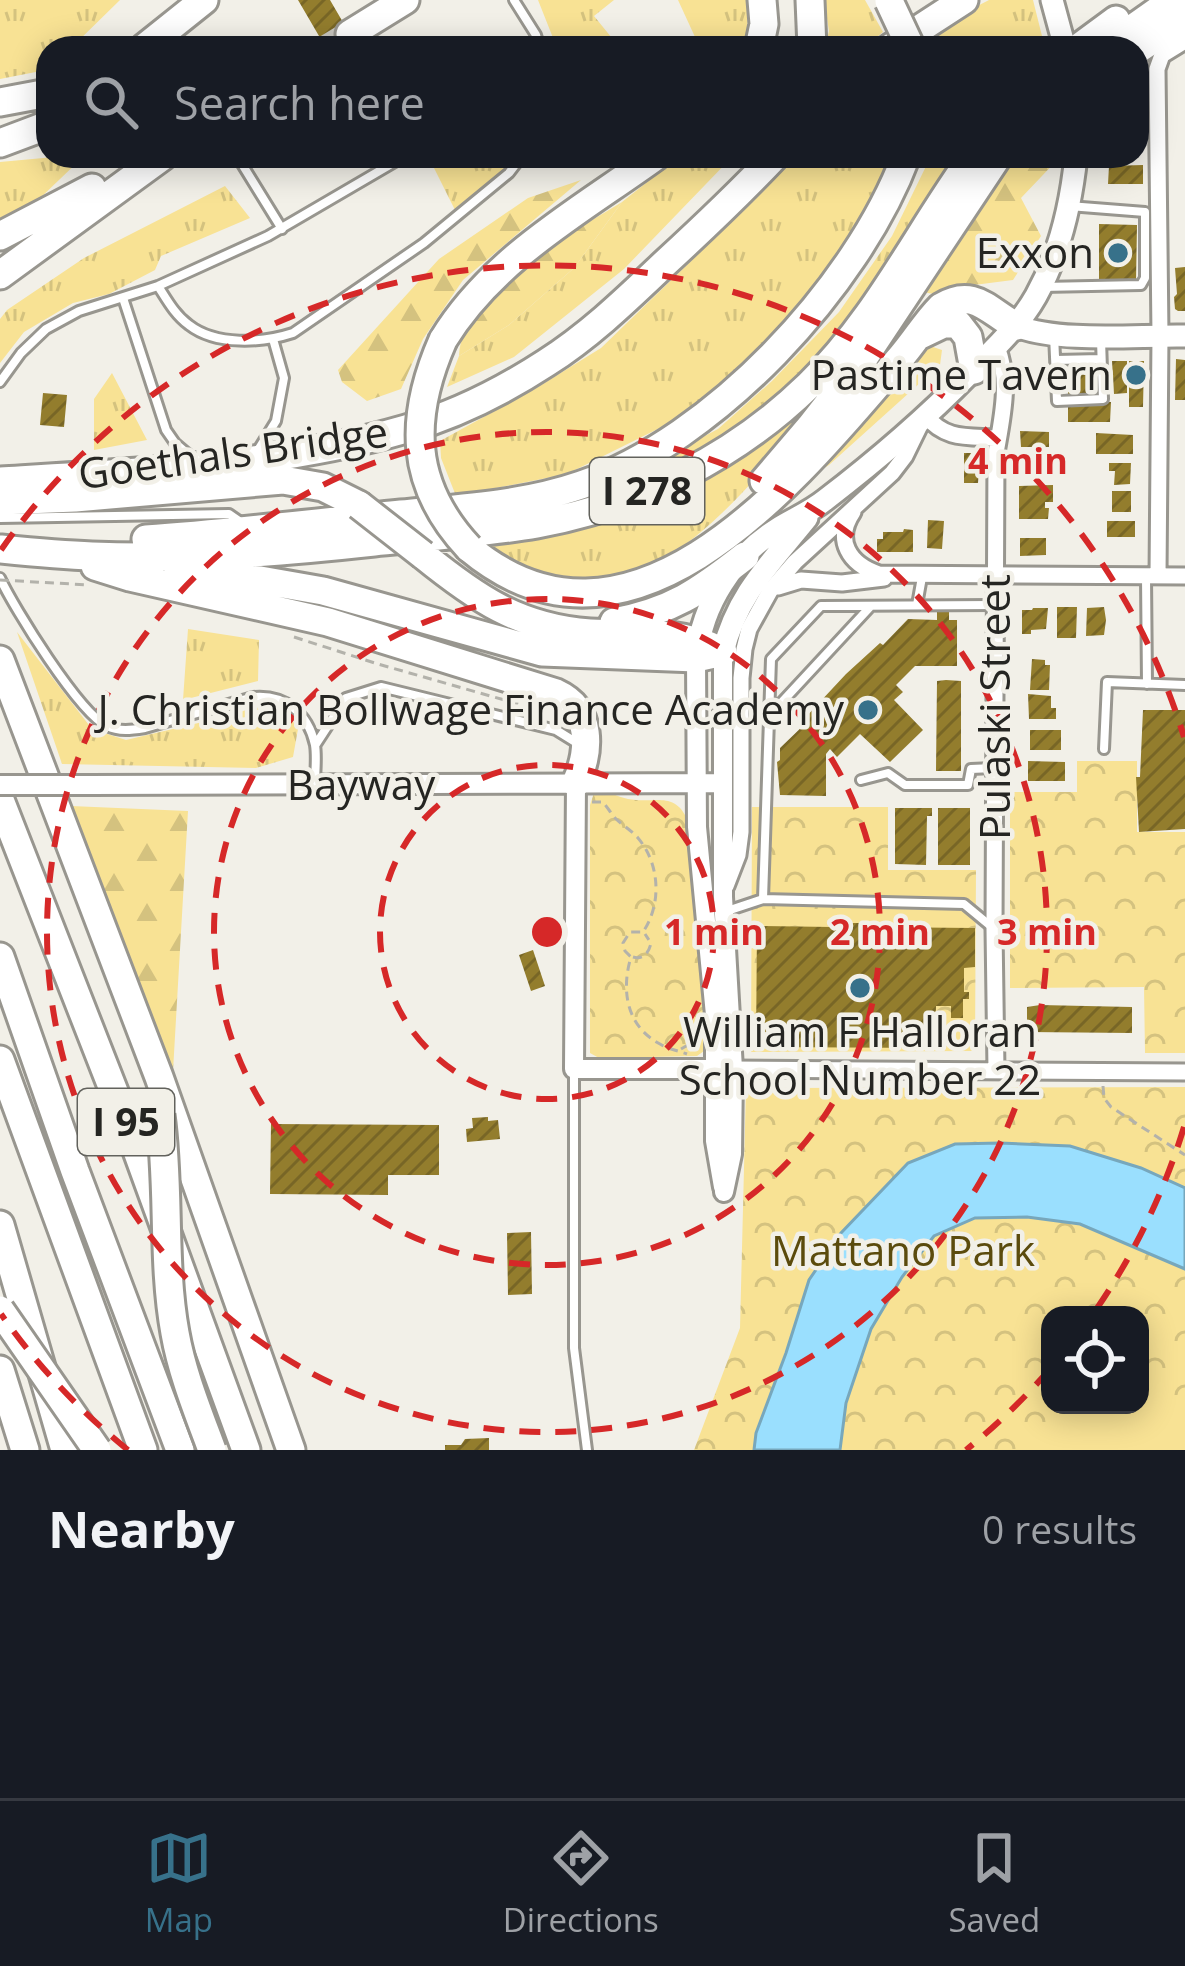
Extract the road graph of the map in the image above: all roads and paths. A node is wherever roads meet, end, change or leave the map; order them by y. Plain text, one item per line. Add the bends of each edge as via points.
1 (204, 0) edge
2 (405, 0) edge
3 (514, 0) edge
4 (762, 0) edge
5 (810, 0) edge
6 (964, 0) edge
7 (1052, 0) edge
8 (1144, 0) edge
9 (1173, 0) edge
10 (889, 1) edge
11 (1185, 18) edge
12 (350, 34) tunnel mouth
13 (159, 36) edge
14 (536, 36) edge
15 (762, 36) edge
16 (812, 36) edge
17 (905, 36) edge
18 (908, 36) edge
19 (1062, 36) edge
20 (1094, 36) edge
21 (1122, 36) edge
22 (1185, 41) edge
23 (1150, 53) edge
24 (36, 95) edge
25 (0, 102) edge
26 (36, 130) edge
27 (0, 143) edge
28 (128, 168) edge
29 (147, 168) edge
30 (244, 168) edge
31 (385, 168) edge
32 (513, 168) edge
33 (639, 168) edge
34 (746, 168) edge
35 (764, 168) edge
36 (900, 168) edge
37 (965, 168) edge
38 (990, 168) edge
39 (1074, 168) edge
40 (1068, 206) junction
41 (282, 229) junction
42 (0, 236) edge
43 (0, 275) edge
44 (158, 286) junction
45 (1041, 286) junction
46 (641, 287) junction
47 (123, 298) junction
48 (1054, 334) junction
49 (920, 335) junction
50 (1101, 335) junction
51 (1160, 335) junction
52 (1007, 336) junction
53 (1185, 336) edge
54 (273, 339) junction
55 (1101, 358) junction
56 (1056, 360) junction
57 (974, 370) junction
58 (1086, 380) dead end
59 (1056, 381) junction
60 (1068, 381) dead end
61 (1102, 381) junction
62 (0, 382) edge
63 (925, 416) junction
64 (998, 438) junction
65 (253, 458) junction
66 (201, 465) junction
67 (0, 481) edge
68 (72, 487) junction
69 (0, 501) edge
70 (858, 505) junction
71 (816, 507) junction
72 (0, 518) edge
73 (251, 530) junction
74 (0, 550) edge
75 (745, 556) junction
76 (91, 563) junction
77 (893, 576) junction
78 (922, 576) junction
79 (996, 576) junction
80 (1152, 576) junction
81 (1185, 576) edge
82 (0, 579) edge
83 (647, 580) junction
84 (770, 591) junction
85 (917, 605) junction
86 (996, 605) junction
87 (872, 606) junction
88 (556, 627) junction
89 (295, 637) dead end
90 (706, 650) junction
91 (0, 660) edge
92 (1147, 684) junction
93 (1185, 685) edge
94 (770, 707) junction
95 (549, 718) dead end
96 (315, 746) junction
97 (585, 749) junction
98 (1104, 749) dead end
99 (995, 768) junction
100 (861, 780) dead end
101 (695, 783) junction
102 (722, 783) junction
103 (0, 785) edge
104 (315, 786) junction
105 (584, 793) junction
106 (0, 800) edge
107 (763, 899) junction
108 (723, 905) junction
109 (994, 929) junction
110 (643, 932) junction
111 (0, 957) edge
112 (631, 957) junction
113 (140, 1032) junction
114 (679, 1050) junction
115 (0, 1060) edge
116 (574, 1069) junction
117 (725, 1069) junction
118 (996, 1070) junction
119 (1185, 1072) edge
120 (1103, 1086) dead end
121 (1185, 1155) edge
122 (0, 1225) edge
123 (0, 1310) edge
124 (0, 1370) edge
125 (178, 1446) edge
126 (245, 1448) edge
127 (291, 1448) edge
128 (143, 1449) edge
129 (25, 1450) edge
130 (65, 1450) edge
131 (97, 1450) edge
132 (212, 1450) edge
133 (587, 1450) edge

1 - 13 highway
2 - 12 highway
3 - 14 lane
4 - 15 highway
5 - 16 highway
6 - 18 highway
7 - 19 main road
8 - 20 highway
9 - 21 highway
10 - 17 highway, bridge
11 - 23 highway
22 - 23 street
23 - 51 street
24 - 25 highway
26 - 27 highway
28 - 42 highway
29 - 43 highway
30 - 41 lane
31 - 41 lane
32 - 54 lane via 424,243
33 - 83 highway, bridge via 503,266 471,299 429,373 420,445 431,492 452,530 514,579 600,592
34 - 46 highway
35 - 46 highway
36 - 73 highway via 873,227 804,320 719,404 648,454 527,499
37 - 76 highway, I 278 via 824,370 759,428 663,484 597,509 511,527
38 - 83 highway via 811,427 723,524
39 - 40 main road
40 - 45 main road
40 - 45 lane via 1144,212 1145,278 1141,285
41 - 44 lane
44 - 47 lane
44 - 54 lane via 191,328 212,337
45 - 52 main road
46 - 65 highway, Goethals Bridge via 567,350 461,409 377,436
47 - 62 lane via 46,329
47 - 66 lane via 166,430
48 - 50 main road
48 - 52 main road
48 - 56 lane
49 - 52 highway via 941,307 960,299 980,303
49 - 57 highway via 958,324
49 - 83 highway via 751,515 694,559
50 - 51 main road
50 - 55 lane
51 - 53 main road
51 - 80 street
52 - 57 main road
52 - 64 street, Pulaski Street
54 - 65 lane via 284,378 275,421
55 - 56 lane
55 - 61 lane
56 - 59 lane
57 - 63 main road
58 - 61 lane
59 - 60 lane
59 - 61 lane via 1057,401 1103,399
63 - 64 street via 948,434
63 - 70 street via 898,465
63 - 71 main road
64 - 79 street, Pulaski Street
65 - 66 highway, Goethals Bridge
66 - 68 highway, Goethals Bridge
67 - 68 highway, Goethals Bridge
68 - 69 highway
68 - 88 highway, bridge via 283,479 322,487 359,505 494,607
70 - 77 street via 845,528 847,550 863,568
70 - 84 street
71 - 75 main road
71 - 90 main road
72 - 73 lane via 230,514
73 - 76 highway
74 - 76 highway
75 - 88 highway via 675,604 629,620
75 - 90 main road via 716,593
76 - 82 path, bridge
76 - 90 highway via 323,590 542,652
76 - 97 highway via 328,622 548,689 582,716
77 - 78 street
77 - 84 street via 794,581
78 - 79 street
78 - 85 lane
79 - 80 street
79 - 86 street, Pulaski Street
80 - 81 street
80 - 92 lane
82 - 96 lane via 73,692 106,726 145,728 268,696 296,708
84 - 108 street via 742,658 741,832
85 - 86 lane
85 - 87 lane
86 - 99 street, Pulaski Street
87 - 94 lane
87 - 94 lane via 821,606 771,658
88 - 90 highway via 664,634
89 - 95 path
90 - 101 street
90 - 102 street
91 - 113 highway
92 - 93 lane
92 - 98 lane via 1107,682
94 - 107 lane
96 - 97 lane via 346,698 381,687 556,730
96 - 104 lane
97 - 105 highway
99 - 100 lane via 971,769 968,785 905,785 888,773
99 - 109 street, Pulaski Street
101 - 102 street, Bayway
101 - 105 street, Bayway
101 - 117 street
102 - 108 street
103 - 104 street, Bayway, bridge
104 - 105 street, Bayway
105 - 110 path via 603,802 652,862 655,903
105 - 116 street
106 - 126 highway, I 95
107 - 108 lane
107 - 109 lane via 964,904
108 - 117 street via 732,1013
109 - 118 street, Pulaski Street
110 - 112 path via 625,938
110 - 112 path via 648,952
111 - 125 highway, I 95
112 - 114 path via 624,986 635,1022 654,1042
113 - 127 highway
113 - 132 highway, bridge via 160,1115 175,1332
114 - 114 path via 691,1052 704,1039 692,1042
115 - 128 highway, I 95
116 - 117 street
116 - 133 lane via 574,1348
117 - 117 street via 715,1142 724,1192 732,1154
117 - 118 street
118 - 119 street
120 - 121 path via 1111,1107
122 - 130 highway
123 - 131 highway, bridge
124 - 129 highway

